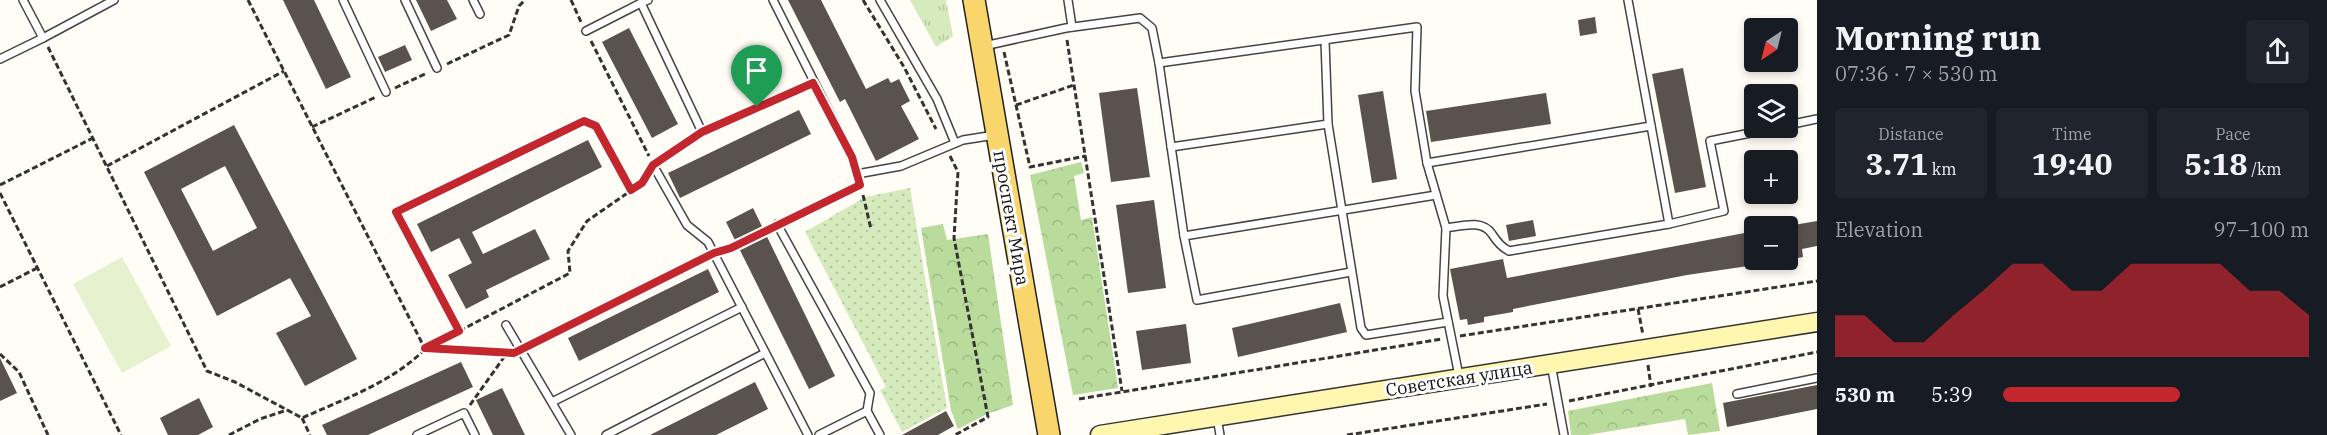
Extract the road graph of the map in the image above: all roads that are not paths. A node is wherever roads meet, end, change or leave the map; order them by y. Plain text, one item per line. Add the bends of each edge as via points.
1 (23, 0) edge
2 (114, 0) edge
3 (343, 0) edge
4 (405, 0) edge
5 (473, 0) edge
6 (773, 0) edge
7 (880, 0) edge
8 (974, 0) edge
9 (1068, 0) edge
10 (1628, 0) edge
11 (645, 2) edge
12 (480, 14) dead end
13 (1069, 28) junction
14 (586, 31) road end
15 (43, 38) junction
16 (1325, 40) junction
17 (992, 44) junction
18 (0, 59) edge
19 (1159, 63) junction
20 (437, 69) dead end
21 (813, 83) junction
22 (386, 92) dead end
23 (1817, 119) edge
24 (1798, 123) edge
25 (1328, 124) junction
26 (1650, 126) junction
27 (702, 132) junction
28 (1744, 134) edge
29 (996, 135) junction
30 (955, 143) junction
31 (1171, 147) junction
32 (1427, 163) junction
33 (857, 174) junction
34 (860, 185) road end
35 (1436, 195) junction
36 (1342, 210) junction
37 (777, 224) road end
38 (1669, 224) junction
39 (1446, 228) junction
40 (1184, 236) junction
41 (1351, 272) junction
42 (742, 307) junction
43 (1448, 322) junction
44 (1817, 322) edge
45 (506, 325) dead end
46 (765, 353) junction
47 (1551, 364) junction
48 (1460, 378) junction
49 (1817, 378) edge
50 (1737, 394) dead end
51 (552, 402) junction
52 (867, 411) junction
53 (1217, 416) junction
54 (417, 435) edge
55 (475, 435) edge
56 (571, 435) edge
57 (606, 435) edge
58 (808, 435) edge
59 (819, 435) edge
60 (880, 435) edge
61 (1049, 435) edge
62 (1100, 435) edge
63 (1220, 435) edge
64 (1564, 435) edge

1 - 15 lane
2 - 15 lane
3 - 22 lane
4 - 20 lane
5 - 12 lane
6 - 21 lane
7 - 30 lane via 937,99
8 - 17 main road, проспект Мира
9 - 13 lane
10 - 26 lane
11 - 14 lane
11 - 27 lane
13 - 17 lane
13 - 19 lane via 1130,19 1147,21
15 - 18 lane
16 - 19 lane
16 - 25 lane
16 - 32 lane via 1417,27 1415,91
17 - 29 main road, проспект Мира
19 - 31 lane
21 - 27 lane
21 - 33 lane
23 - 24 lane
25 - 31 lane
25 - 36 lane
26 - 32 lane
26 - 38 lane
27 - 42 lane via 653,165 687,225 708,242
28 - 38 lane via 1710,141 1724,211
29 - 30 lane
29 - 61 main road, проспект Мира
30 - 33 lane via 901,166
31 - 40 lane
32 - 35 lane
33 - 34 lane
35 - 36 lane
35 - 39 lane
36 - 40 lane
36 - 41 lane
37 - 52 lane via 870,393
38 - 39 lane via 1509,251 1502,248 1488,228 1479,224
39 - 43 lane via 1442,283
40 - 41 lane via 1197,300
41 - 43 lane via 1361,328 1366,335
42 - 46 lane
42 - 51 lane
43 - 48 lane
44 - 47 main road, Советская улица
45 - 51 lane
46 - 57 lane
46 - 58 lane
47 - 48 main road, Советская улица
47 - 64 lane
48 - 53 main road, Советская улица
49 - 50 lane
51 - 56 lane
52 - 59 lane
52 - 60 lane
53 - 62 main road, Советская улица
53 - 63 lane
54 - 55 lane via 464,413

